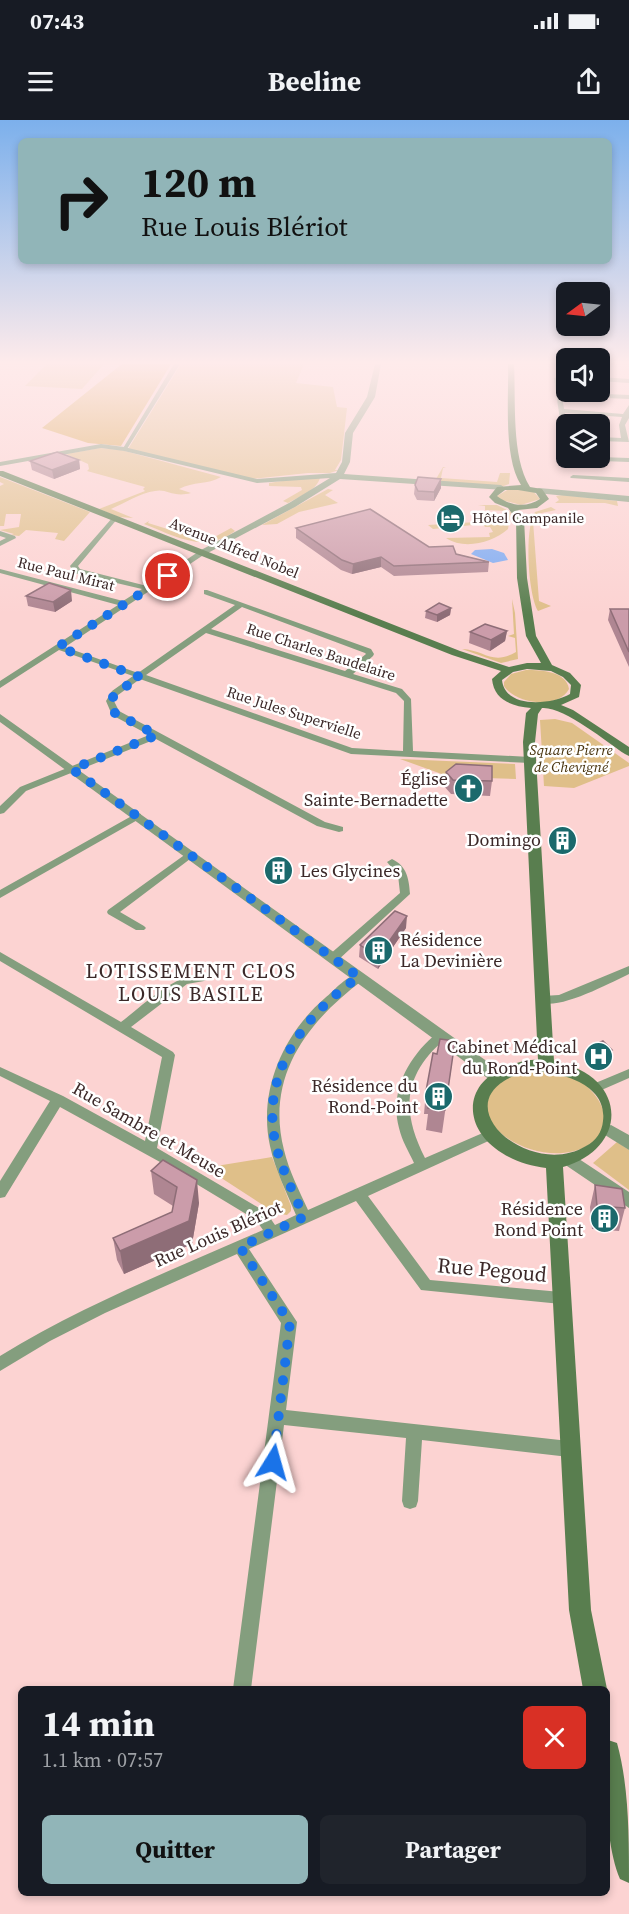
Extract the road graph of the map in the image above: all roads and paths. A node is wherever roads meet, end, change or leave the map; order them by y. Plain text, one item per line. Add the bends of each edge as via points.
1 (81, 448) edge
2 (109, 448) edge
3 (347, 448) edge
4 (515, 448) edge
5 (124, 449) joint
6 (516, 458) junction
7 (610, 459) edge
8 (629, 460) edge
9 (0, 464) edge
10 (0, 473) edge
11 (339, 476) junction
12 (573, 479) dead end
13 (629, 480) edge
14 (482, 487) junction
15 (505, 488) junction
16 (527, 488) junction
17 (493, 494) junction
18 (542, 494) junction
19 (629, 499) edge
20 (511, 506) junction
21 (530, 506) junction
22 (520, 519) junction
23 (112, 522) junction
24 (0, 533) edge
25 (0, 544) edge
26 (204, 552) junction
27 (115, 568) dead end
28 (0, 571) edge
29 (99, 576) junction
30 (148, 588) junction
31 (207, 592) dead end
32 (125, 604) junction
33 (240, 605) junction
34 (206, 630) junction
35 (531, 636) junction
36 (58, 647) junction
37 (456, 653) junction
38 (513, 668) junction
39 (548, 668) junction
40 (348, 673) junction
41 (140, 677) junction
42 (497, 679) junction
43 (0, 685) edge
44 (510, 699) junction
45 (571, 699) junction
46 (551, 705) junction
47 (538, 706) junction
48 (0, 717) edge
49 (157, 735) junction
50 (529, 742) junction
51 (629, 744) edge
52 (629, 752) edge
53 (408, 754) junction
54 (530, 760) junction
55 (72, 769) junction
56 (0, 811) edge
57 (137, 816) junction
58 (339, 829) dead end
59 (190, 854) junction
60 (392, 862) dead end
61 (0, 895) edge
62 (140, 928) dead end
63 (0, 956) edge
64 (333, 958) junction
65 (629, 970) edge
66 (359, 977) junction
67 (200, 978) dead end
68 (543, 1000) junction
69 (122, 1028) junction
70 (441, 1036) junction
71 (546, 1065) junction
72 (0, 1071) edge
73 (629, 1073) edge
74 (496, 1076) junction
75 (597, 1087) junction
76 (58, 1099) junction
77 (611, 1131) junction
78 (490, 1135) junction
79 (629, 1144) edge
80 (150, 1148) junction
81 (564, 1162) junction
82 (422, 1165) junction
83 (0, 1193) edge
84 (358, 1193) junction
85 (629, 1201) edge
86 (304, 1217) junction
87 (272, 1232) junction
88 (240, 1247) junction
89 (561, 1298) junction
90 (0, 1364) edge
91 (279, 1417) junction
92 (414, 1434) junction
93 (569, 1449) junction
94 (410, 1502) dead end
95 (242, 1686) edge
96 (594, 1686) edge
97 (610, 1763) edge
98 (629, 1870) edge

1 - 9 street
2 - 5 street
3 - 11 street
4 - 6 main road
5 - 11 street via 252,480 310,474
6 - 15 main road
6 - 16 main road via 521,482
7 - 8 street
10 - 23 main road, Avenue Alfred Nobel
11 - 14 street
11 - 26 street
12 - 13 street
14 - 15 street
14 - 17 street
15 - 16 main road
15 - 17 main road
16 - 18 main road
17 - 20 main road via 495,500
18 - 19 street
18 - 21 main road via 542,503
20 - 21 main road
20 - 22 main road
21 - 22 main road
22 - 35 main road via 522,578
23 - 26 main road, Avenue Alfred Nobel
23 - 29 street via 74,566 77,571
24 - 25 street via 12,538
26 - 30 street
26 - 37 main road, Avenue Alfred Nobel
27 - 29 street
28 - 32 street, Rue Paul Mirat
29 - 30 street
30 - 32 street
31 - 33 street
32 - 36 street
33 - 34 street
33 - 40 street via 368,651 370,654
34 - 40 street, Rue Charles Baudelaire
34 - 41 street
35 - 38 main road via 527,661
35 - 39 main road
36 - 41 street, Rue Jules Supervielle
36 - 43 street
37 - 38 main road, Avenue Alfred Nobel
37 - 42 main road, Avenue Alfred Nobel
38 - 39 main road, Avenue Alfred Nobel
38 - 42 main road
39 - 45 main road via 573,679 577,690
40 - 53 street, Rue Charles Baudelaire via 404,695 408,701
41 - 49 street via 116,693 111,706 115,713
41 - 53 street, Rue Jules Supervielle via 351,751
42 - 44 main road via 498,689
44 - 47 main road
44 - 50 main road via 520,714
45 - 46 main road
45 - 51 main road via 579,710
46 - 47 main road
46 - 52 main road via 569,712
47 - 50 main road via 532,713
48 - 55 street
49 - 55 street
49 - 58 street via 321,825
50 - 54 main road
53 - 54 street, Rue Jules Supervielle
54 - 68 main road
55 - 56 street via 23,789
55 - 57 street
57 - 59 street
57 - 61 street
59 - 62 street via 112,912
59 - 64 street
60 - 64 street via 403,874 405,894
63 - 69 street
64 - 66 street
65 - 68 street via 561,999
66 - 70 street
66 - 86 street via 322,1005 304,1026 288,1049 279,1074 274,1115 277,1151
67 - 69 street via 184,981
68 - 71 main road
69 - 80 street via 170,1055
70 - 74 street
70 - 82 street via 414,1063 404,1090 404,1122
71 - 74 main road via 528,1065
71 - 75 main road via 582,1076
72 - 76 street, Rue Sambre et Meuse
73 - 75 street
74 - 78 main road via 484,1088 479,1103 481,1119
75 - 77 main road via 610,1108
76 - 80 street, Rue Sambre et Meuse
76 - 83 street
77 - 79 street
77 - 81 main road via 596,1151
78 - 81 main road via 518,1155
78 - 82 street, Rue Louis Blériot
80 - 87 street, Rue Sambre et Meuse via 261,1216
81 - 85 street
81 - 89 main road
82 - 84 street, Rue Louis Blériot
84 - 86 street, Rue Louis Blériot
84 - 89 street, Rue Pegoud via 426,1286
86 - 87 street, Rue Louis Blériot
87 - 88 street, Rue Louis Blériot
88 - 90 street, Rue Louis Blériot via 100,1309
88 - 91 street via 290,1323
89 - 93 main road
91 - 92 street
91 - 95 street
92 - 93 street
92 - 94 street
93 - 96 main road via 580,1610
97 - 98 main road

